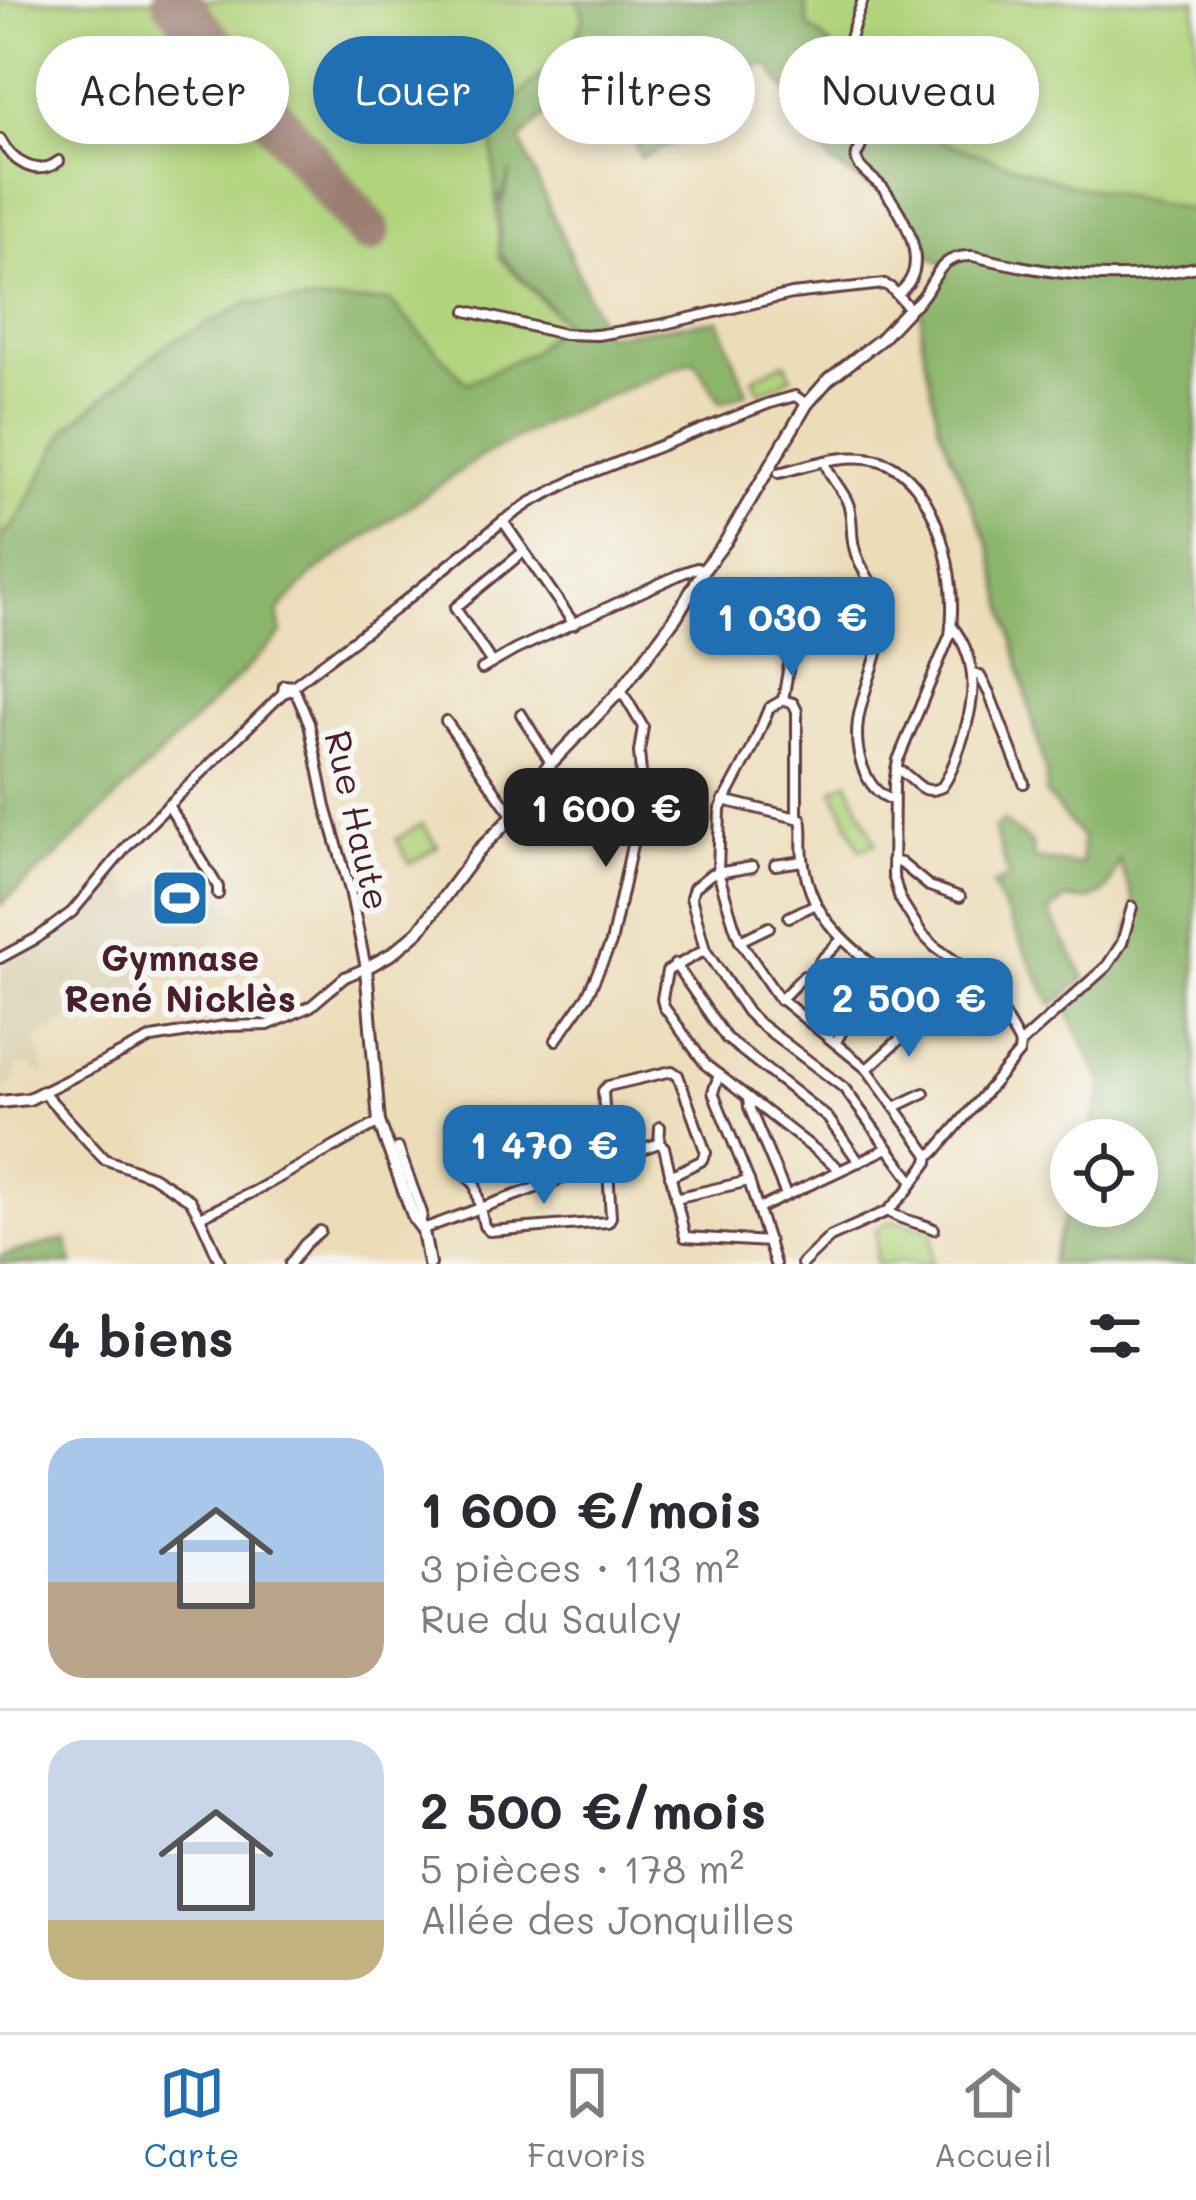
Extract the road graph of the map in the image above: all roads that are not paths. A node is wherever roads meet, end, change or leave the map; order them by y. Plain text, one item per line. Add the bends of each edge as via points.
1 (863, 0) edge
2 (0, 139) edge
3 (59, 161) dead end
4 (1196, 267) edge
5 (897, 294) junction
6 (909, 309) junction
7 (467, 310) dead end
8 (807, 404) junction
9 (825, 461) junction
10 (778, 473) dead end
11 (503, 521) junction
12 (523, 552) junction
13 (702, 573) junction
14 (798, 611) dead end
15 (574, 624) junction
16 (951, 625) junction
17 (492, 663) junction
18 (482, 669) dead end
19 (973, 673) junction
20 (293, 686) junction
21 (621, 690) junction
22 (783, 700) junction
23 (521, 714) dead end
24 (446, 722) dead end
25 (551, 764) junction
26 (896, 769) junction
27 (1024, 783) dead end
28 (723, 800) junction
29 (893, 800) junction
30 (168, 806) junction
31 (512, 815) junction
32 (797, 818) junction
33 (803, 861) junction
34 (892, 861) junction
35 (775, 865) dead end
36 (752, 867) dead end
37 (718, 872) junction
38 (218, 894) dead end
39 (960, 897) dead end
40 (816, 904) junction
41 (1132, 907) dead end
42 (789, 917) dead end
43 (769, 927) dead end
44 (740, 940) junction
45 (841, 940) junction
46 (705, 950) junction
47 (0, 958) edge
48 (820, 961) dead end
49 (675, 964) junction
50 (366, 968) junction
51 (804, 976) dead end
52 (780, 1000) junction
53 (949, 1006) dead end
54 (1002, 1011) junction
55 (902, 1029) dead end
56 (556, 1040) dead end
57 (836, 1042) junction
58 (1020, 1044) junction
59 (868, 1069) junction
60 (719, 1075) junction
61 (43, 1092) junction
62 (924, 1094) dead end
63 (748, 1098) junction
64 (0, 1102) edge
65 (895, 1107) junction
66 (379, 1122) junction
67 (661, 1127) dead end
68 (659, 1143) junction
69 (398, 1148) dead end
70 (889, 1148) junction
71 (929, 1155) junction
72 (607, 1160) junction
73 (859, 1162) junction
74 (838, 1171) junction
75 (463, 1173) dead end
76 (670, 1176) junction
77 (748, 1181) junction
78 (913, 1182) junction
79 (786, 1195) junction
80 (675, 1198) junction
81 (481, 1208) junction
82 (758, 1209) junction
83 (888, 1211) junction
84 (200, 1217) junction
85 (418, 1220) junction
86 (934, 1229) dead end
87 (320, 1231) dead end
88 (769, 1242) junction
89 (220, 1264) edge
90 (290, 1264) edge
91 (429, 1264) edge
92 (775, 1264) edge
93 (802, 1264) edge

1 - 5 street via 844,78 861,144 858,163 901,216 915,250 911,281
2 - 3 street via 31,168
4 - 6 street via 1099,278 964,255 943,264
5 - 6 street
5 - 7 street via 884,284 802,292 597,335
6 - 8 street
8 - 11 street via 793,396 739,415 578,478
8 - 13 street
9 - 10 street
9 - 16 street via 884,462 919,490 946,560
9 - 29 street via 880,604 879,648 855,732 866,776
11 - 12 street
11 - 20 street
12 - 15 street
12 - 17 street via 456,606
13 - 15 street via 686,572
13 - 21 street
14 - 22 street
15 - 17 street
16 - 19 street
16 - 26 street
17 - 18 street
19 - 26 street via 970,719 945,784 924,790
19 - 27 street via 989,693
20 - 30 street via 285,684
20 - 50 street, Rue Haute via 309,723
21 - 25 street
21 - 56 street via 643,727 643,794 611,943
22 - 28 street via 769,708
22 - 32 street via 797,711
23 - 25 street
24 - 31 street
25 - 31 street
26 - 29 street
28 - 32 street
28 - 37 street
29 - 34 street
30 - 38 street
30 - 47 street via 72,912
31 - 50 street via 419,931
32 - 33 street
33 - 35 street
33 - 40 street
34 - 39 street
34 - 54 street via 911,919 982,979
36 - 37 street
37 - 44 street
37 - 46 street via 692,892
40 - 42 street
40 - 45 street
41 - 58 street via 1107,966
43 - 44 street
44 - 52 street
45 - 48 street
45 - 57 street via 875,970
46 - 49 street
46 - 70 street via 747,1012 844,1088
49 - 60 street via 662,1004
49 - 73 street via 726,1038 828,1118
50 - 61 street via 268,1025 152,1038
50 - 66 street
51 - 52 street
52 - 57 street
53 - 54 street
54 - 58 street
55 - 59 street
57 - 59 street
58 - 71 street
59 - 65 street
60 - 63 street
60 - 77 street via 713,1092
61 - 64 street
61 - 84 street via 100,1157 171,1186
62 - 65 street
63 - 74 street
63 - 79 street
65 - 71 street
66 - 84 street
66 - 85 street
67 - 68 street
68 - 72 street
68 - 76 street
69 - 85 street
70 - 73 street
70 - 78 street
71 - 78 street
72 - 76 street via 605,1088 672,1071 706,1155
72 - 81 street
72 - 81 street via 611,1217 604,1224 492,1232
73 - 74 street
74 - 79 street
75 - 81 street via 476,1184
76 - 80 street
77 - 80 street
77 - 82 street
78 - 83 street
79 - 82 street
80 - 88 street via 688,1239
81 - 85 street
82 - 88 street
83 - 86 street
83 - 93 street via 830,1237
84 - 89 street
85 - 91 street
87 - 90 street
88 - 92 street

